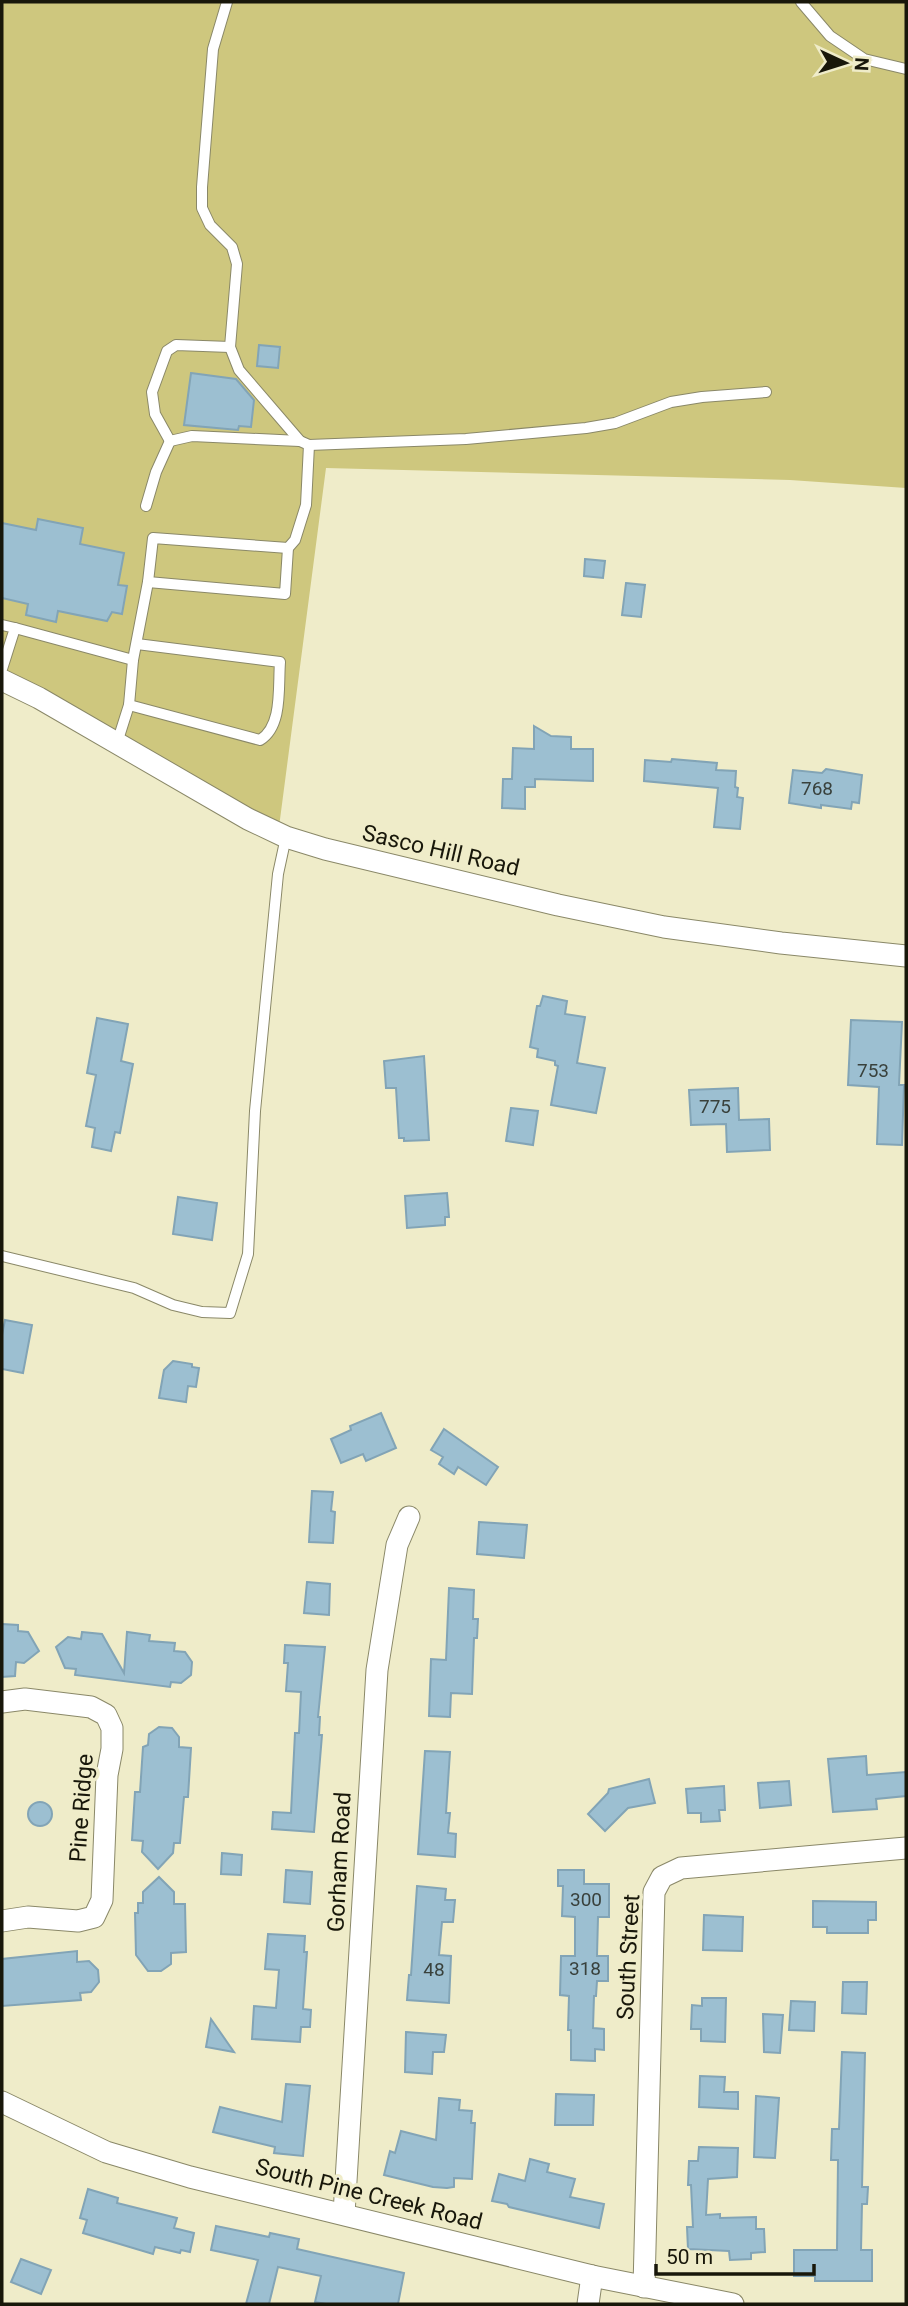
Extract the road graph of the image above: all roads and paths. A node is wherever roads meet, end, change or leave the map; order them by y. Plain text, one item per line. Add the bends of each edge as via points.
1 (227, 2) edge
2 (801, 2) edge
3 (906, 69) edge
4 (230, 347) junction
5 (766, 392) dead end
6 (170, 441) junction
7 (305, 443) junction
8 (146, 506) dead end
9 (288, 548) junction
10 (148, 582) junction
11 (2, 625) edge
12 (15, 628) junction
13 (137, 644) junction
14 (134, 660) junction
15 (2, 669) edge
16 (2, 680) edge
17 (129, 705) junction
18 (117, 743) junction
19 (286, 836) junction
20 (906, 956) edge
21 (2, 1256) edge
22 (409, 1517) dead end
23 (2, 1702) edge
24 (906, 1848) edge
25 (2, 1922) edge
26 (2, 2102) edge
27 (344, 2214) junction
28 (592, 2276) junction
29 (644, 2287) junction
30 (588, 2304) edge
31 (733, 2304) edge

1 - 4 lane via 213,49 202,208 210,225 232,247 237,264
2 - 3 lane via 830,36 864,59
4 - 6 lane via 176,345 167,351 152,392 155,414
4 - 7 lane via 239,370
5 - 7 lane via 671,402 615,423 586,428 466,439
6 - 7 lane via 192,436
6 - 8 lane
7 - 9 lane via 306,505
9 - 10 lane via 153,538
9 - 10 lane via 285,594
10 - 13 lane
11 - 12 lane
12 - 14 lane
12 - 15 lane
13 - 14 lane
13 - 17 lane via 280,662 276,715 269,735 260,740
14 - 17 lane
16 - 18 street, Sasco Hill Road
17 - 18 lane
18 - 19 street, Sasco Hill Road via 248,820
19 - 20 street, Sasco Hill Road via 453,880 664,927
19 - 21 lane via 278,874 255,1111 248,1254 230,1313 173,1305 134,1288
22 - 27 street, Gorham Road via 397,1545 377,1670
23 - 25 street, Pine Ridge via 25,1699 91,1707 106,1715 112,1728 103,1900 94,1917 78,1921 28,1917
24 - 29 street, South Street via 681,1868 662,1877 654,1892
26 - 27 street, South Pine Creek Road via 77,2140 136,2162
27 - 28 street, South Pine Creek Road
28 - 29 street, South Pine Creek Road
28 - 30 street
29 - 31 street, South Pine Creek Road

